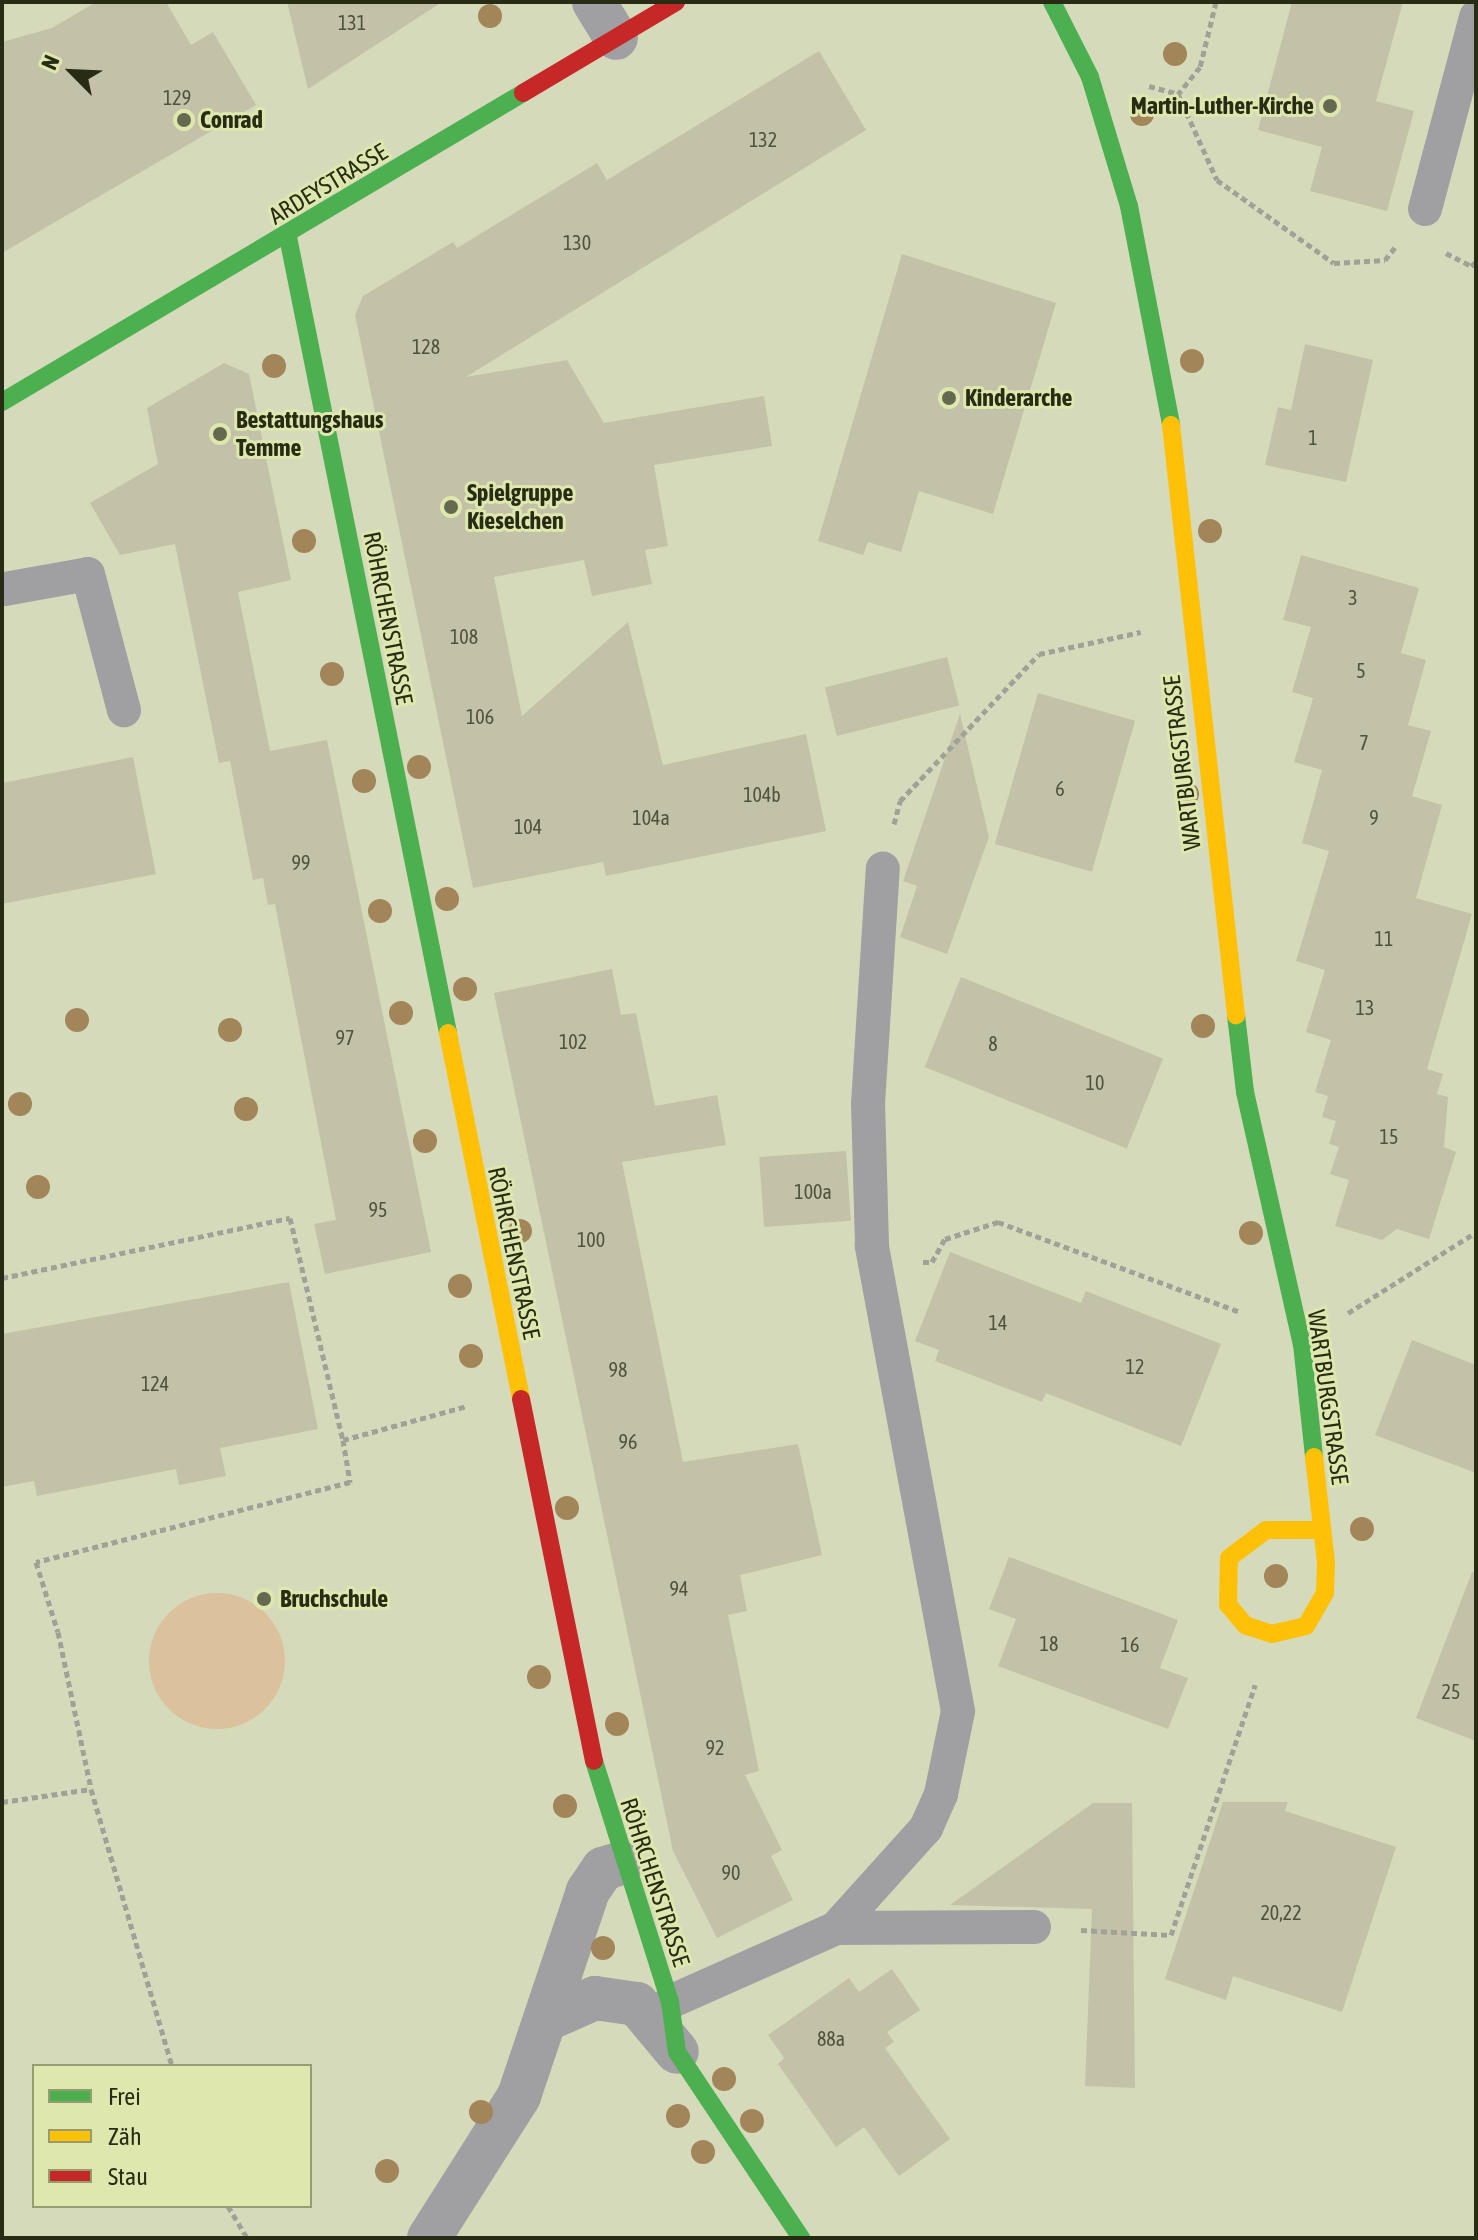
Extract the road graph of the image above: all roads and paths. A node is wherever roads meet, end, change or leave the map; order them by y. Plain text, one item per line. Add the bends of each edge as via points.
1 (594, 2) edge
2 (676, 2) edge
3 (1052, 2) edge
4 (1216, 2) edge
5 (1476, 17) edge
6 (616, 38) junction
7 (1161, 89) dead end
8 (1178, 94) junction
9 (1425, 209) joint
10 (288, 237) junction
11 (2, 402) edge
12 (3, 587) edge
13 (1189, 621) junction
14 (124, 710) dead end
15 (883, 868) joint
16 (1476, 1232) edge
17 (876, 1265) junction
18 (2, 1278) edge
19 (1292, 1303) junction
20 (1350, 1312) dead end
21 (520, 1398) junction
22 (343, 1440) junction
23 (1321, 1530) junction
24 (1272, 1634) junction
25 (91, 1789) junction
26 (2, 1802) edge
27 (621, 1863) junction
28 (1034, 1927) joint
29 (836, 1928) junction
30 (670, 2002) junction
31 (550, 2018) junction
32 (677, 2052) junction
33 (171, 2064) edge
34 (229, 2208) edge
35 (247, 2238) edge
36 (429, 2238) edge
37 (801, 2238) edge

1 - 6 street
2 - 6 street, ARDEYSTRASSE
3 - 13 street, WARTBURGSTRASSE via 1090,77 1129,206 1170,418
4 - 8 path via 1200,67
5 - 9 lane
6 - 10 street, ARDEYSTRASSE
7 - 8 path
8 - 9 path via 1217,180 1334,263 1385,260
10 - 11 street, ARDEYSTRASSE
10 - 21 street, RÖHRCHENSTRASSE
12 - 14 lane via 88,574
13 - 15 path via 1039,654 900,801
13 - 19 street, WARTBURGSTRASSE via 1245,1092
15 - 17 lane via 868,1104
16 - 20 path
17 - 19 path via 932,1262 945,1239 998,1222 1241,1313
17 - 29 lane via 958,1711 941,1794 926,1828
18 - 22 path via 290,1218
19 - 23 street, WARTBURGSTRASSE
21 - 22 path
21 - 27 street, RÖHRCHENSTRASSE
22 - 25 path via 350,1482 36,1562 58,1632
23 - 24 street, WARTBURGSTRASSE via 1325,1593 1306,1626
23 - 24 street via 1266,1530 1229,1558 1228,1605 1245,1625
24 - 28 path via 1171,1935
25 - 26 path
25 - 33 path
27 - 30 street, RÖHRCHENSTRASSE
27 - 31 street via 603,1869 588,1891
28 - 29 lane
29 - 30 lane
30 - 32 street, RÖHRCHENSTRASSE
31 - 32 street via 595,1998 637,2004
31 - 36 street via 519,2096
32 - 37 street, RÖHRCHENSTRASSE
34 - 35 path

